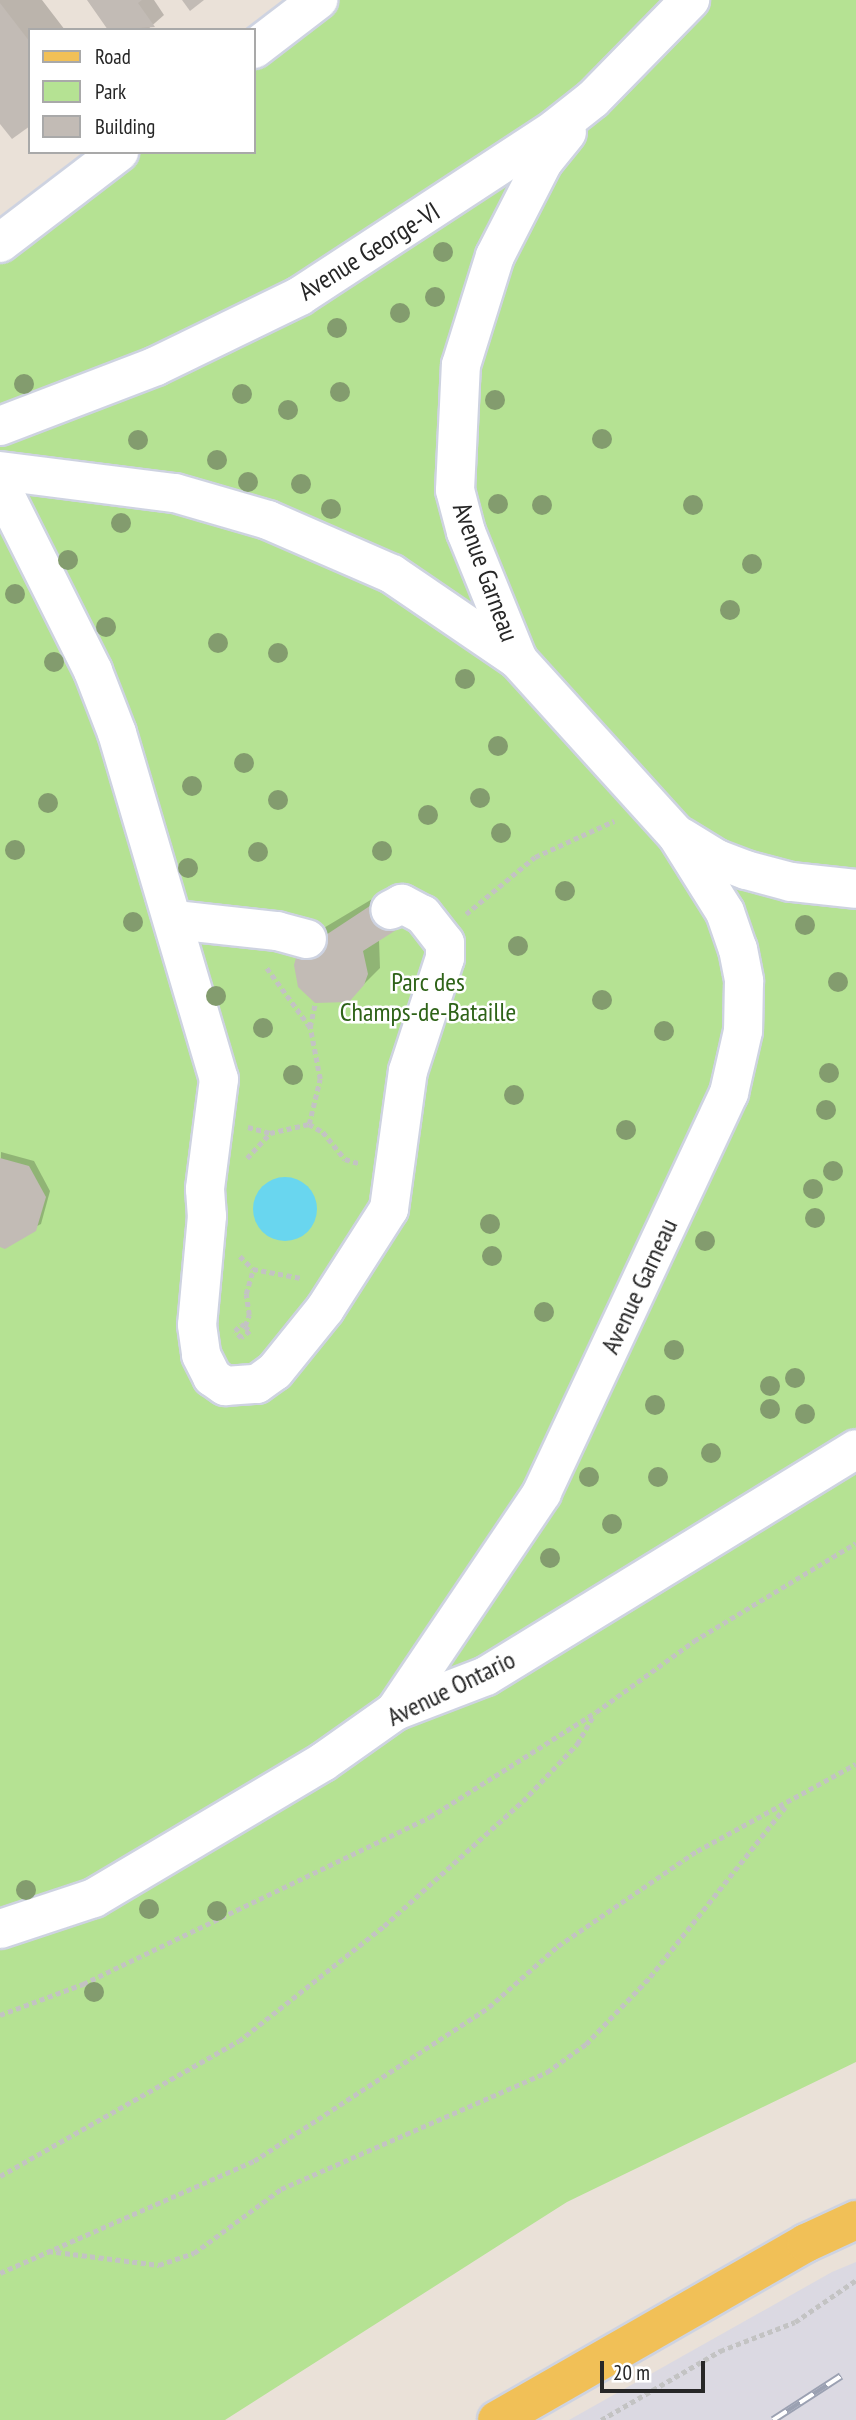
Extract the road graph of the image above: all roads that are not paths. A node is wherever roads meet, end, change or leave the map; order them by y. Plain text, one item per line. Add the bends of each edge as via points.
1 (690, 0) edge
2 (315, 1) edge
3 (256, 47) edge
4 (593, 99) junction
5 (116, 154) edge
6 (0, 243) edge
7 (0, 426) edge
8 (0, 471) edge
9 (0, 485) edge
10 (519, 660) junction
11 (676, 834) junction
12 (856, 888) edge
13 (390, 910) dead end
14 (175, 920) junction
15 (307, 939) dead end
16 (856, 1449) edge
17 (395, 1711) junction
18 (0, 1929) edge
19 (856, 2220) edge
20 (496, 2420) edge

1 - 4 street, Avenue George-VI
2 - 3 street
4 - 7 street, Avenue George-VI via 544,137 300,296 156,366
4 - 10 street, Avenue Garneau via 542,162 495,256 461,365 455,490 466,532
5 - 6 street
8 - 10 street, Avenue Garneau via 175,493 268,520 392,575
9 - 14 street via 93,671
10 - 11 street, Avenue Garneau
11 - 12 street, Avenue Garneau via 746,870 791,882
11 - 17 street, Avenue Garneau via 725,912 742,970 743,1031 729,1093 542,1493
13 - 14 street via 402,904 423,915 445,943 445,958 408,1071 389,1209 325,1309 275,1371 257,1384 225,1386 212,1377 201,1355 197,1325 207,1216 205,1189 219,1079
14 - 15 street via 277,931
16 - 17 street, Avenue Ontario via 486,1676
17 - 18 street, Avenue Ontario via 291,1782 94,1898
19 - 20 main road via 806,2243

